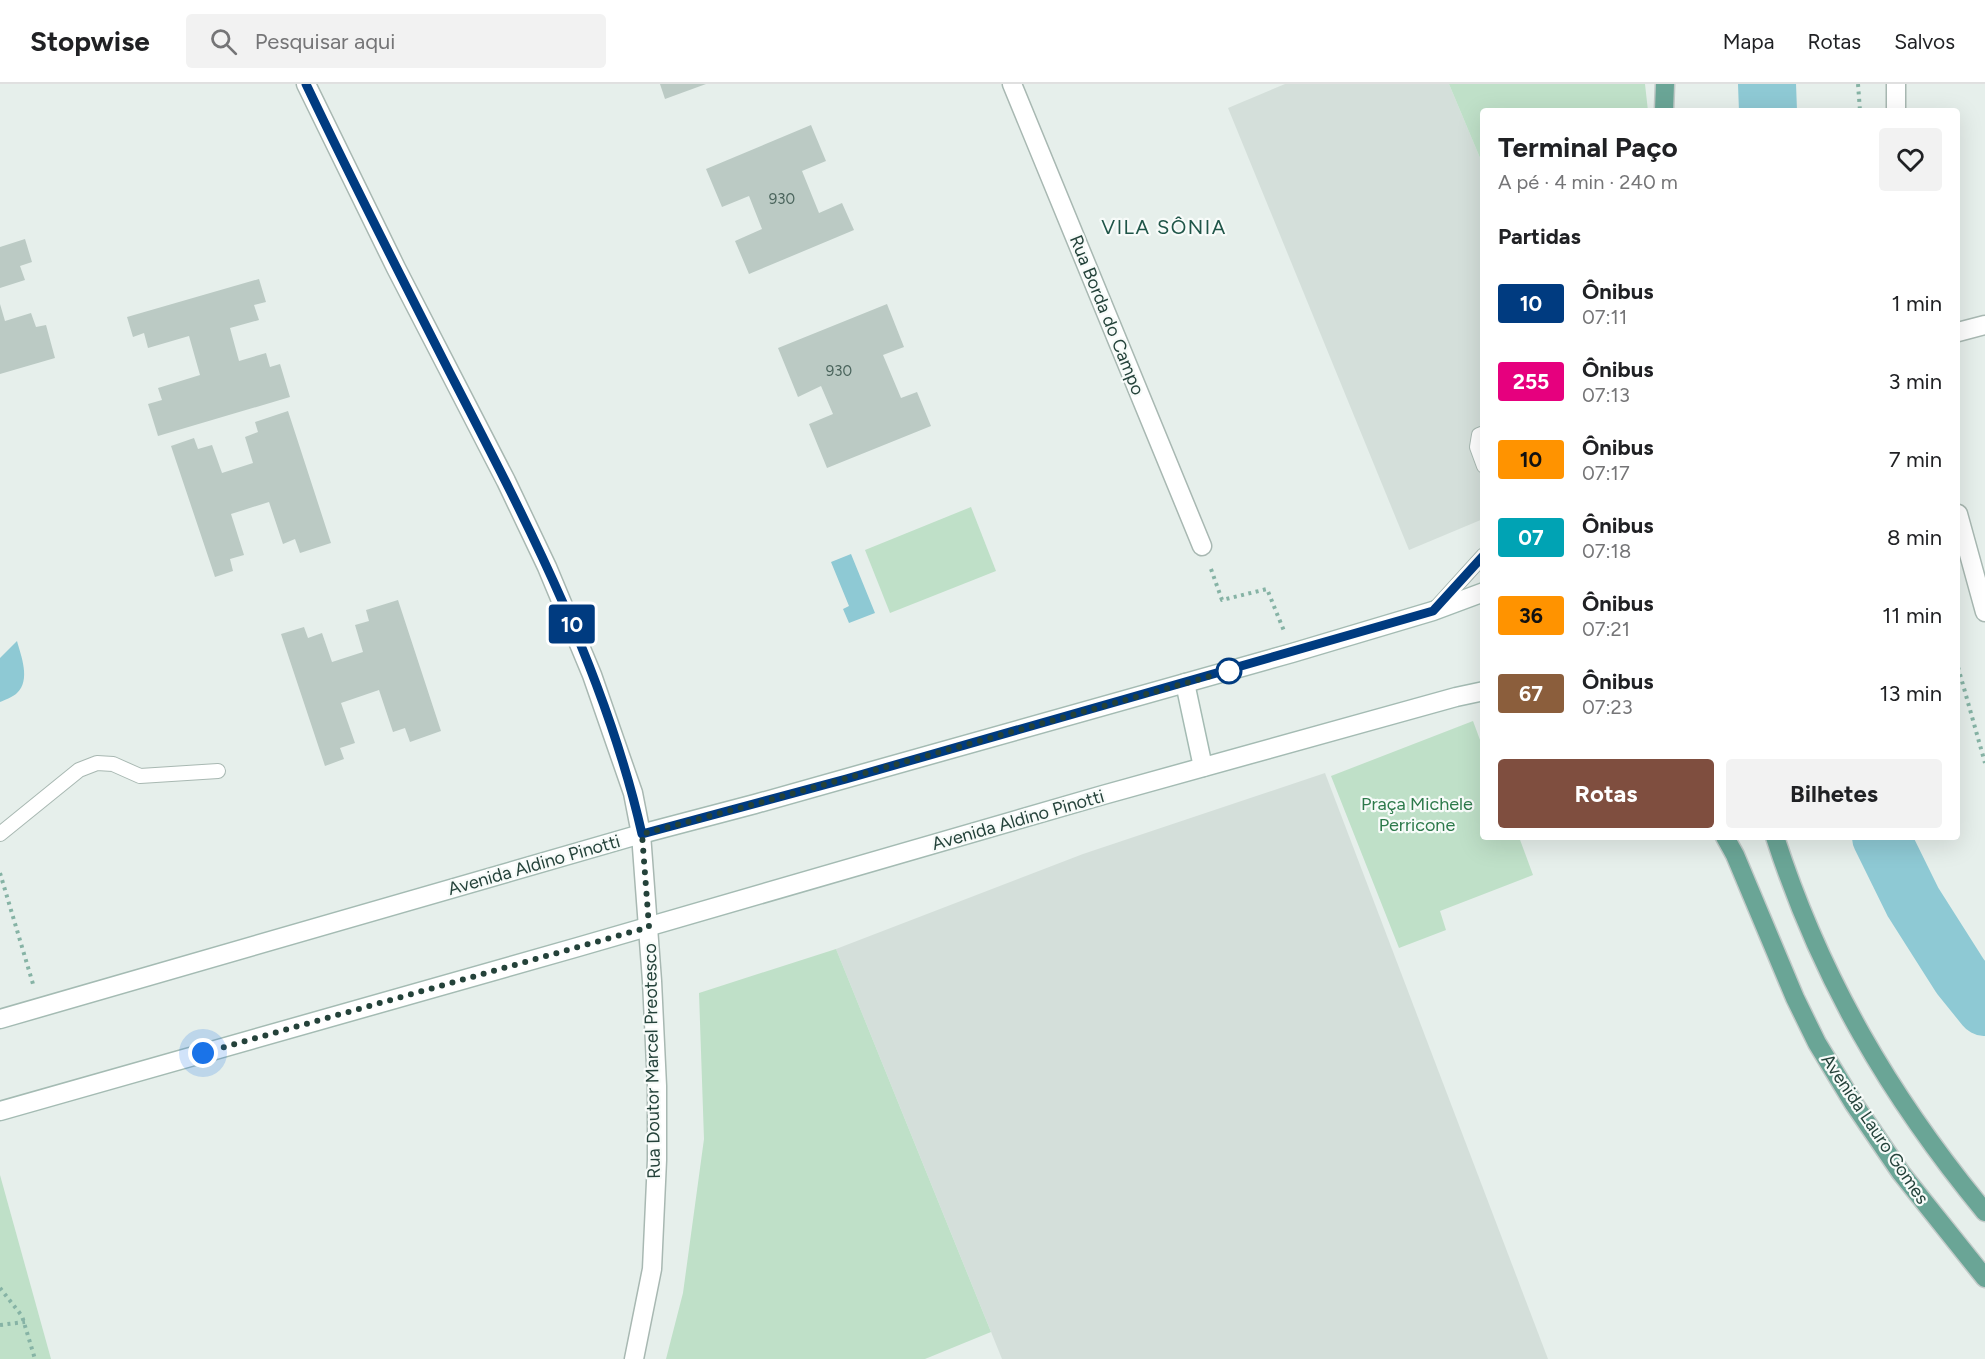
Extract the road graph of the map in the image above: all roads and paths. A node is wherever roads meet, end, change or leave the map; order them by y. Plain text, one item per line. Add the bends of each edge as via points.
1 (306, 84) edge
2 (1012, 84) edge
3 (1665, 84) edge
4 (1857, 84) edge
5 (1896, 84) edge
6 (1664, 108) edge
7 (1860, 108) edge
8 (1896, 108) edge
9 (1985, 325) edge
10 (1960, 331) edge
11 (1480, 435) edge
12 (1480, 455) edge
13 (1960, 521) edge
14 (1202, 546) joint
15 (1480, 559) edge
16 (1480, 593) edge
17 (1433, 611) junction
18 (1985, 612) edge
19 (1293, 653) junction
20 (1960, 674) edge
21 (1185, 683) junction
22 (1480, 692) edge
23 (1985, 763) edge
24 (1203, 767) junction
25 (218, 771) dead end
26 (0, 834) edge
27 (642, 834) junction
28 (1727, 840) edge
29 (1776, 840) edge
30 (0, 873) edge
31 (649, 927) junction
32 (40, 1008) junction
33 (0, 1020) edge
34 (0, 1111) edge
35 (1985, 1212) edge
36 (1985, 1278) edge
37 (0, 1288) edge
38 (25, 1322) junction
39 (0, 1325) edge
40 (35, 1359) edge
41 (634, 1359) edge

1 - 27 main road, Rua Doutor Marcel Preotesco via 551,577 592,675 633,793
2 - 14 main road, Rua Borda do Campo
3 - 6 main road
4 - 7 path
5 - 8 main road
9 - 10 main road
11 - 12 lane
13 - 18 main road
14 - 19 path via 1222,600 1267,589
15 - 17 lane
16 - 17 main road, Avenida Aldino Pinotti
17 - 19 main road, Avenida Aldino Pinotti
19 - 21 main road, Avenida Aldino Pinotti
20 - 23 path
21 - 24 main road
21 - 27 main road, Avenida Aldino Pinotti
22 - 24 main road, Avenida Aldino Pinotti
24 - 31 main road, Avenida Aldino Pinotti
25 - 26 lane via 140,776 113,764 97,763 79,770
27 - 31 main road, Rua Doutor Marcel Preotesco
27 - 32 main road, Avenida Aldino Pinotti
28 - 36 main road, Avenida Lauro Gomes via 1817,1043 1901,1173
29 - 35 main road, Avenida Lauro Gomes via 1820,957 1870,1051 1947,1166
30 - 32 path
31 - 34 main road, Avenida Aldino Pinotti
31 - 41 main road, Rua Doutor Marcel Preotesco via 657,1160 652,1269
32 - 33 main road, Avenida Aldino Pinotti
37 - 38 path
38 - 39 path
38 - 40 path

